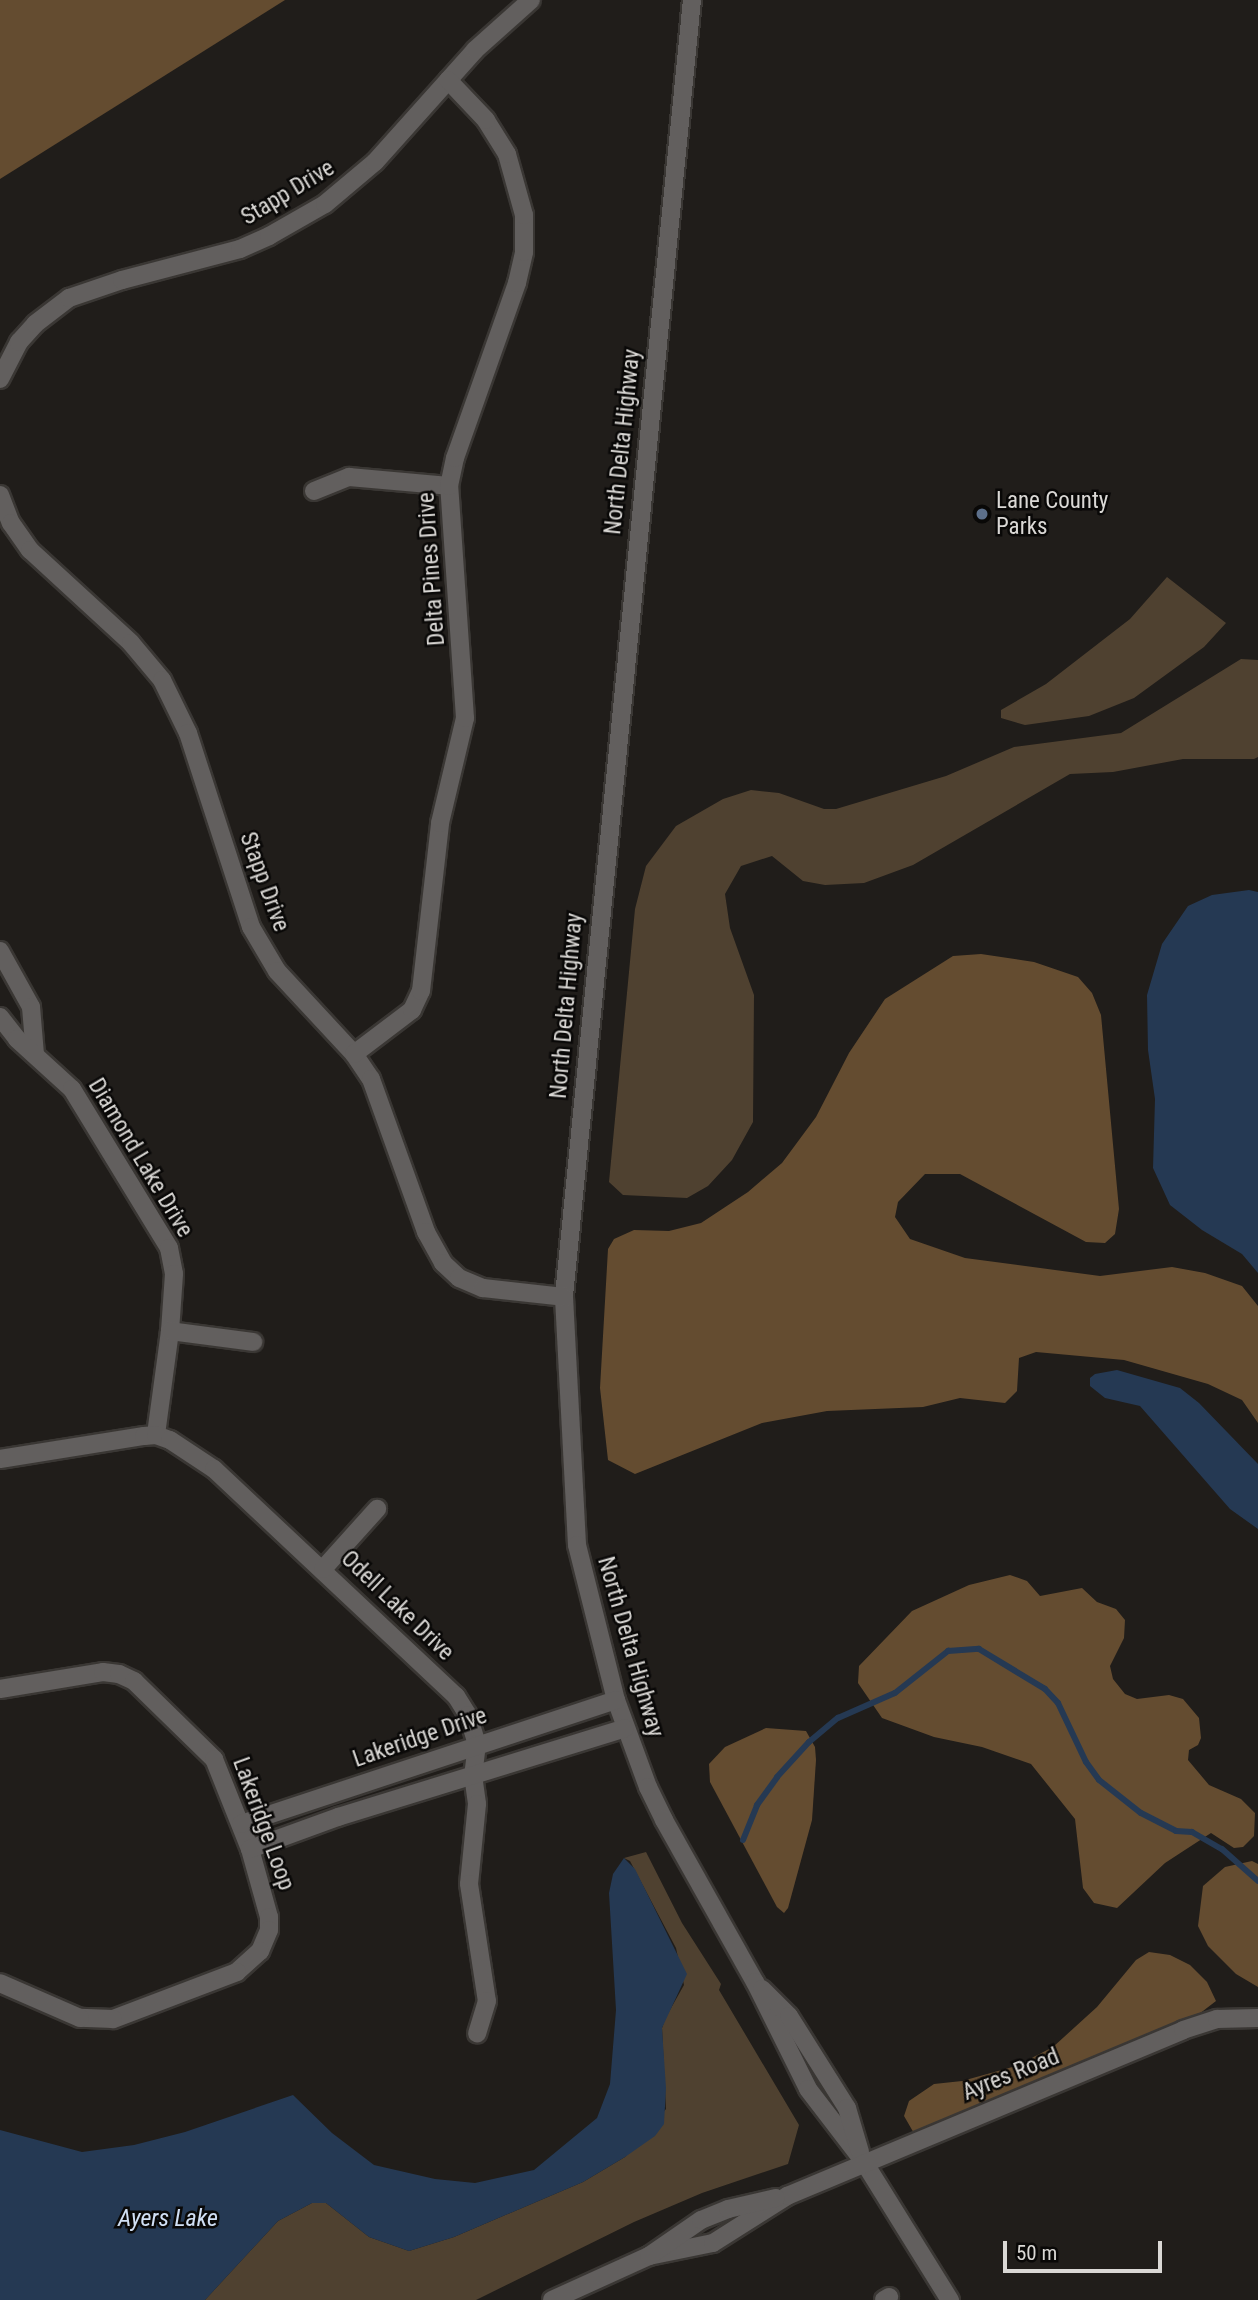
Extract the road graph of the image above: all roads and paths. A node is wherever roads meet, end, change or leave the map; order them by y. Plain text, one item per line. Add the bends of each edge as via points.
1 (531, 0) edge
2 (692, 0) edge
3 (448, 80) junction
4 (0, 379) edge
5 (449, 486) junction
6 (314, 491) dead end
7 (0, 495) edge
8 (0, 951) edge
9 (0, 1017) edge
10 (354, 1054) junction
11 (34, 1055) junction
12 (564, 1297) junction
13 (170, 1331) junction
14 (253, 1342) dead end
15 (156, 1435) junction
16 (0, 1460) edge
17 (377, 1509) dead end
18 (323, 1569) junction
19 (0, 1689) edge
20 (615, 1700) junction
21 (625, 1728) junction
22 (477, 1744) junction
23 (472, 1775) junction
24 (241, 1824) junction
25 (250, 1849) junction
26 (0, 1983) edge
27 (1258, 2018) edge
28 (477, 2034) dead end
29 (864, 2162) junction
30 (786, 2196) junction
31 (649, 2256) junction
32 (552, 2300) edge
33 (950, 2300) edge

1 - 3 street, Stapp Drive
2 - 12 street, North Delta Highway
3 - 4 street, Stapp Drive via 375,162 325,204 240,249 69,298 34,324
3 - 5 street, Delta Pines Drive via 486,120 507,154 525,234 517,283
5 - 6 street via 349,477
5 - 10 street, Delta Pines Drive via 465,718 440,823 421,991 412,1010
7 - 10 street, Stapp Drive via 11,523 30,550 140,652 162,680 186,726 257,940 284,979
8 - 11 street via 32,1007
9 - 11 street, Diamond Lake Drive
10 - 12 street, Stapp Drive via 381,1101 426,1232 443,1263 459,1278 483,1288
11 - 13 street, Diamond Lake Drive via 72,1089 164,1238 174,1274
12 - 20 street, North Delta Highway via 577,1545
13 - 14 street
13 - 15 street, Diamond Lake Drive
15 - 16 street
15 - 18 street, Odell Lake Drive via 201,1458
17 - 18 street
18 - 22 street, Odell Lake Drive via 456,1696
19 - 24 street, Lakeridge Loop via 103,1672 127,1677 210,1753
20 - 21 street, North Delta Highway
20 - 22 street, Lakeridge Drive
21 - 23 street
21 - 29 street, North Delta Highway via 664,1820 755,1982 808,2089
22 - 23 street, Odell Lake Drive
22 - 24 street, Lakeridge Drive
23 - 25 street
23 - 28 street, Odell Lake Drive via 477,1804 469,1884 487,1993
24 - 25 street, Lakeridge Loop
25 - 26 street, Lakeridge Loop via 268,1904 269,1930 260,1951 237,1972 101,2021 80,2018
27 - 29 street, Ayres Road via 1199,2024
29 - 30 street, Ayres Road
29 - 33 street, North Delta Highway
30 - 31 street, Ayres Road via 715,2214
30 - 31 street, Ayres Road via 713,2244
31 - 32 street, Ayres Road

